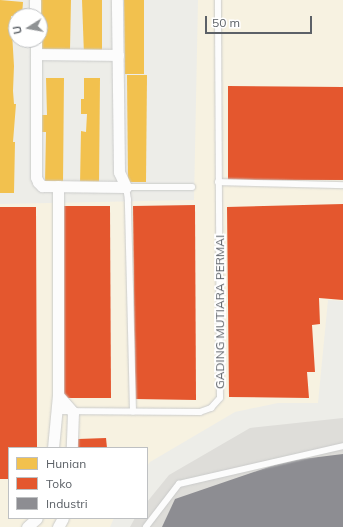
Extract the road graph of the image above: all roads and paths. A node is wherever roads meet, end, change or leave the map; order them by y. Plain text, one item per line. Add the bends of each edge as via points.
1 (117, 0) edge
2 (218, 0) edge
3 (36, 48) edge
4 (36, 54) junction
5 (118, 55) junction
6 (218, 182) junction
7 (343, 185) edge
8 (58, 186) junction
9 (126, 187) junction
10 (192, 187) dead end
11 (58, 395) junction
12 (56, 411) junction
13 (73, 412) junction
14 (133, 412) junction
15 (343, 446) edge
16 (53, 447) edge
17 (72, 447) edge
18 (36, 519) edge
19 (27, 527) edge
20 (146, 527) edge

1 - 5 street
2 - 6 lane, GADING MUTIARA PERMAI
3 - 4 street
4 - 5 street
4 - 8 street via 36,177 42,186
5 - 9 street via 119,172
6 - 7 lane
6 - 14 lane, GADING MUTIARA PERMAI via 220,398 211,408 200,412
8 - 9 street
8 - 11 street
9 - 10 lane
9 - 14 lane
11 - 12 street
11 - 13 street
12 - 13 lane, GADING MUTIARA PERMAI
12 - 16 street
13 - 14 lane, GADING MUTIARA PERMAI
13 - 17 street
15 - 20 lane via 179,484
18 - 19 street

